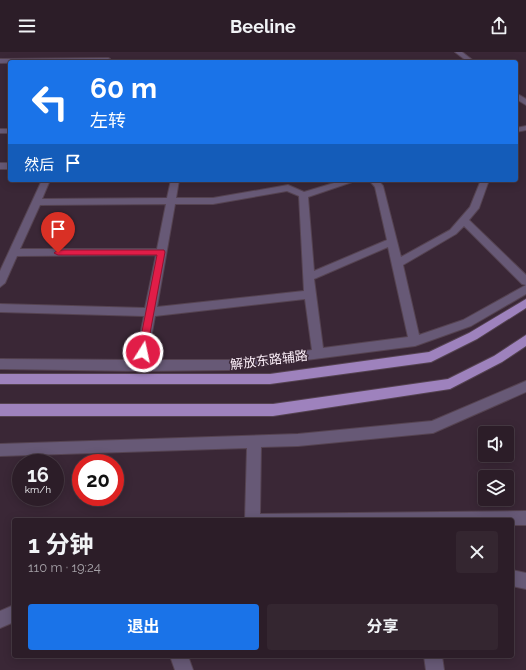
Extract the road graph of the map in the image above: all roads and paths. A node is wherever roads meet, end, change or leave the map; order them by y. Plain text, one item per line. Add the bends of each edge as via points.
1 (1, 52) edge
2 (458, 52) edge
3 (467, 60) edge
4 (1, 63) edge
5 (518, 97) edge
6 (526, 103) edge
7 (45, 182) edge
8 (175, 182) edge
9 (347, 182) edge
10 (375, 182) edge
11 (484, 182) edge
12 (303, 195) junction
13 (171, 201) junction
14 (36, 202) junction
15 (464, 220) junction
16 (392, 242) junction
17 (161, 252) junction
18 (13, 253) junction
19 (397, 264) junction
20 (309, 276) junction
21 (526, 281) edge
22 (0, 283) edge
23 (526, 289) edge
24 (310, 294) junction
25 (526, 303) edge
26 (0, 308) edge
27 (150, 312) junction
28 (526, 340) edge
29 (415, 341) junction
30 (318, 354) junction
31 (0, 364) edge
32 (140, 366) junction
33 (0, 378) edge
34 (526, 386) edge
35 (0, 410) edge
36 (254, 442) junction
37 (0, 450) edge
38 (252, 518) edge
39 (514, 518) edge
40 (526, 518) edge
41 (514, 579) edge
42 (526, 581) edge
43 (12, 614) edge
44 (0, 620) edge
45 (180, 658) edge
46 (433, 658) edge
47 (184, 670) edge
48 (435, 670) edge

1 - 4 street
2 - 3 street
5 - 6 street
7 - 14 street
8 - 13 street
9 - 12 street
10 - 16 street via 379,186
11 - 15 street via 474,208
12 - 13 street via 288,188 213,201
12 - 20 street
13 - 14 street
13 - 17 street
14 - 18 street
15 - 19 street via 453,232
15 - 21 street
16 - 19 street
16 - 20 street
17 - 18 street
17 - 27 street
18 - 22 street
19 - 29 street
20 - 24 street
23 - 29 street, 解放东路辅路 via 467,323
24 - 27 street
24 - 30 street
25 - 33 main road via 473,336 431,357 270,379
26 - 27 street
27 - 32 street
28 - 35 main road via 498,359 450,384 273,410
29 - 30 street, 解放东路辅路
30 - 32 street, 解放东路辅路 via 229,365
31 - 32 street, 解放东路辅路
34 - 36 street via 433,427
36 - 37 street
36 - 38 street
39 - 40 street
41 - 42 street
43 - 44 street
45 - 47 street
46 - 48 street

